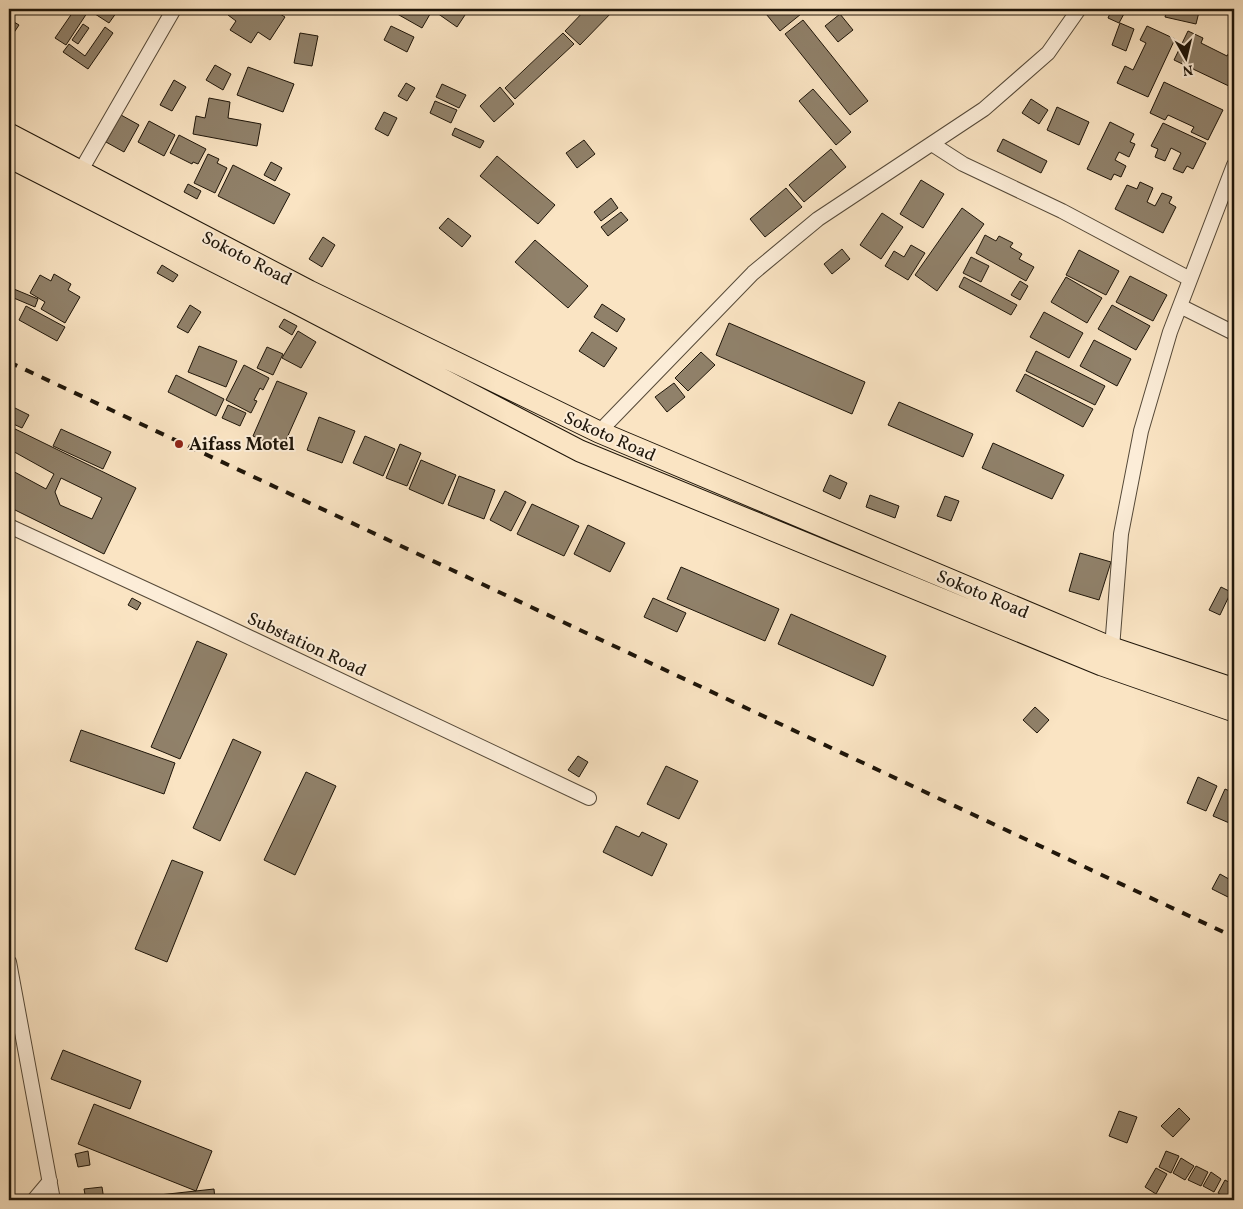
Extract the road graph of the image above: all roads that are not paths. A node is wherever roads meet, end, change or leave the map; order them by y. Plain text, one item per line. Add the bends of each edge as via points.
1 (174, 9) edge
2 (1080, 9) edge
3 (9, 134) edge
4 (932, 144) junction
5 (9, 157) edge
6 (1234, 165) edge
7 (80, 172) junction
8 (1190, 279) junction
9 (1180, 306) junction
10 (1234, 333) edge
11 (598, 432) junction
12 (9, 526) edge
13 (1112, 648) junction
14 (1234, 689) edge
15 (1234, 711) edge
16 (589, 798) dead end
17 (9, 962) edge
18 (50, 1181) junction
19 (34, 1200) edge
20 (54, 1200) edge

1 - 7 street
2 - 4 street via 1048,53 984,110
3 - 7 main road, Sokoto Road
4 - 8 street via 963,164 1062,211
4 - 11 street via 818,218 753,274
5 - 15 main road, Sokoto Road via 580,451 1102,665
6 - 8 street
7 - 11 main road, Sokoto Road via 309,291
8 - 9 street
9 - 10 street
9 - 13 street via 1141,431 1121,534
11 - 13 main road, Sokoto Road
12 - 16 street, Substation Road
13 - 14 main road, Sokoto Road
17 - 18 street
18 - 19 street
18 - 20 street

